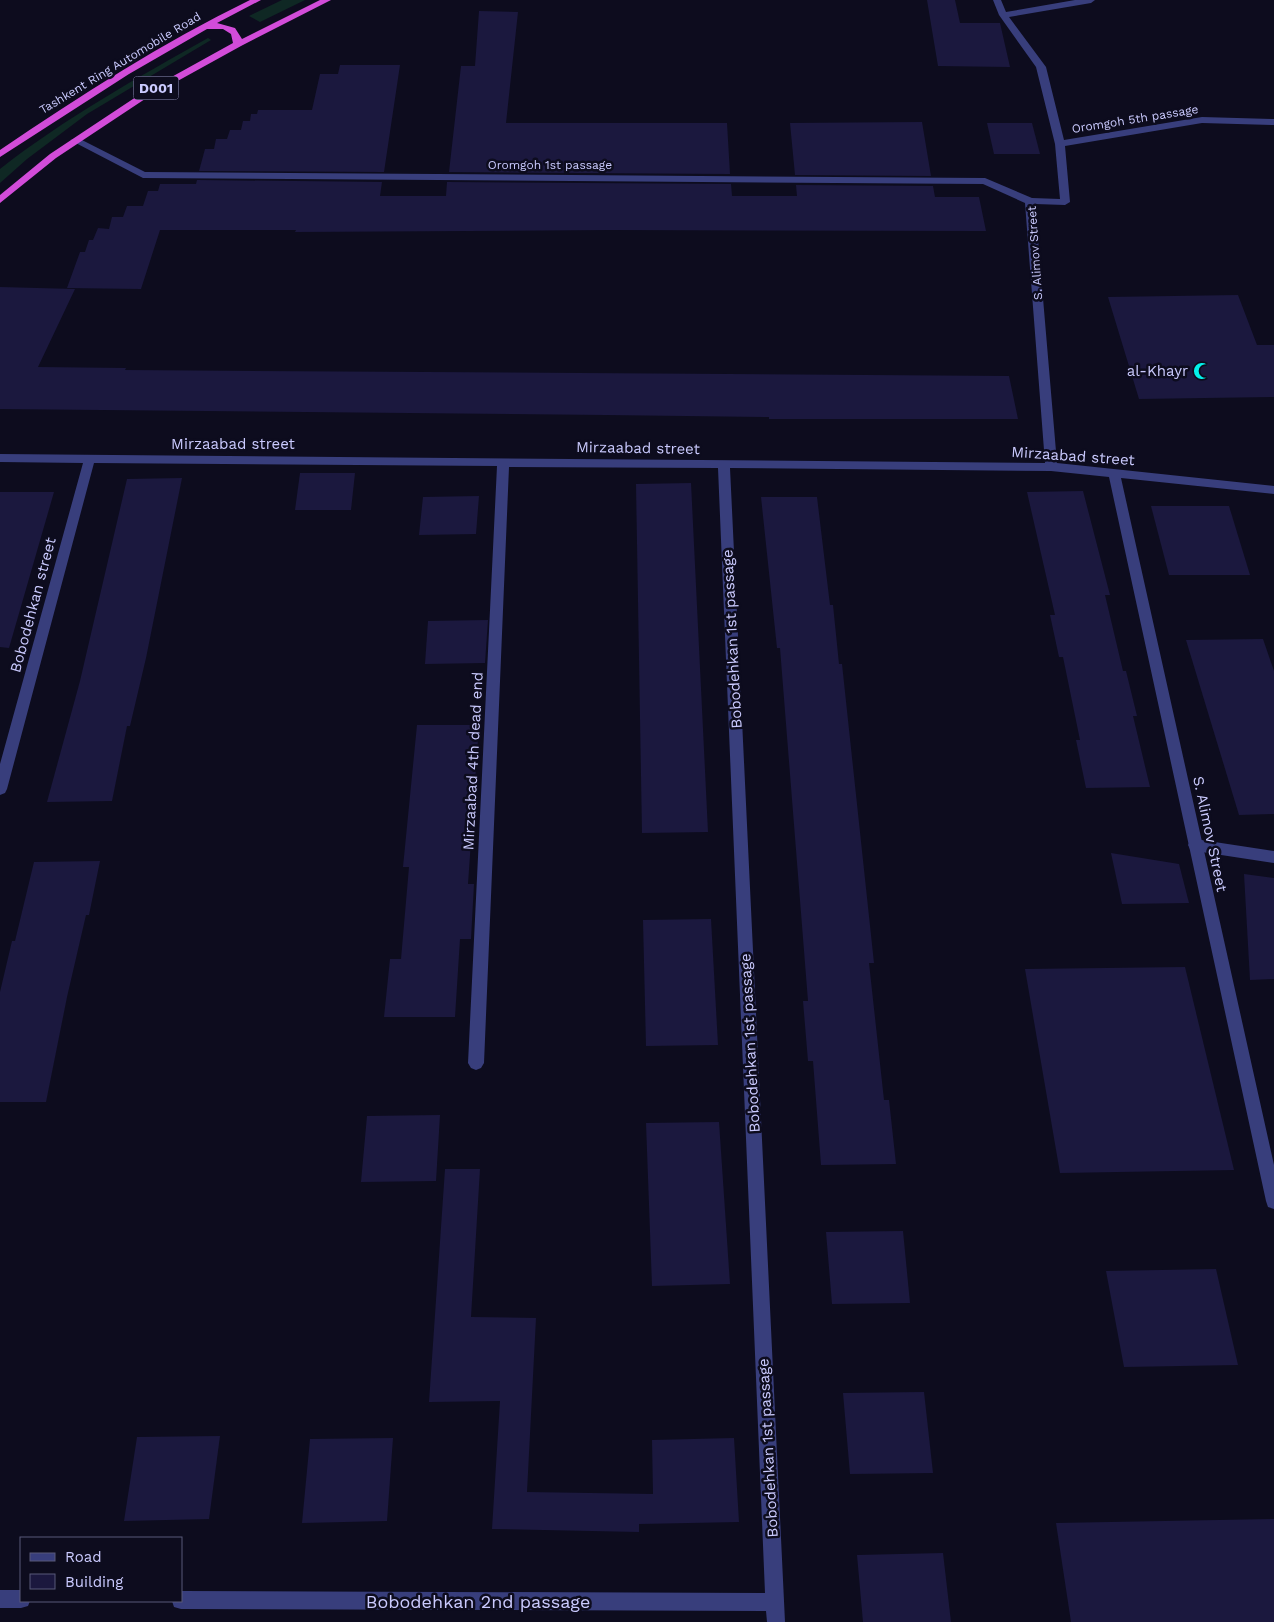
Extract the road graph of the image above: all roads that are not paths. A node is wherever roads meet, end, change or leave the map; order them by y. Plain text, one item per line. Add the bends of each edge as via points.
1 (258, 0) edge
2 (327, 0) edge
3 (997, 0) edge
4 (1091, 0) edge
5 (1003, 15) junction
6 (205, 26) junction
7 (238, 44) junction
8 (1274, 122) edge
9 (75, 140) junction
10 (1060, 144) junction
11 (0, 154) edge
12 (0, 200) edge
13 (1030, 201) junction
14 (0, 458) edge
15 (90, 458) junction
16 (504, 461) junction
17 (724, 465) junction
18 (1051, 467) junction
19 (1114, 473) junction
20 (1274, 490) edge
21 (0, 789) edge
22 (1195, 845) junction
23 (1274, 857) edge
24 (476, 1063) dead end
25 (1274, 1201) edge
26 (0, 1599) edge
27 (20, 1599) edge
28 (182, 1600) edge
29 (774, 1602) junction
30 (776, 1622) edge

1 - 6 highway, Tashkent Ring Automobile Road / D001
2 - 7 highway, D001
3 - 5 street, S. Alimov Street
4 - 5 street
5 - 10 street, S. Alimov Street via 1041,67
6 - 7 highway via 233,30
6 - 11 highway, Tashkent Ring Automobile Road / D001 via 64,110
7 - 9 highway, D001 via 142,97
8 - 10 street, Oromgoh 5th passage via 1202,120
9 - 12 highway, D001
9 - 13 street, Oromgoh 1st passage via 143,175 985,181
10 - 13 street, S. Alimov Street via 1065,202
13 - 18 street, S. Alimov Street
14 - 15 street, Mirzaabad street
15 - 16 street, Mirzaabad street
15 - 21 street, Bobodehkan street
16 - 17 street, Mirzaabad street
16 - 24 street, Mirzaabad 4th dead end
17 - 18 street, Mirzaabad street
17 - 29 street, Bobodehkan 1st passage
18 - 19 street, Mirzaabad street
19 - 20 street, Mirzaabad street
19 - 22 street, S. Alimov Street
22 - 23 street
22 - 25 street, S. Alimov Street
26 - 27 street
28 - 29 street, Bobodehkan 2nd passage
29 - 30 street, Bobodehkan 1st passage

